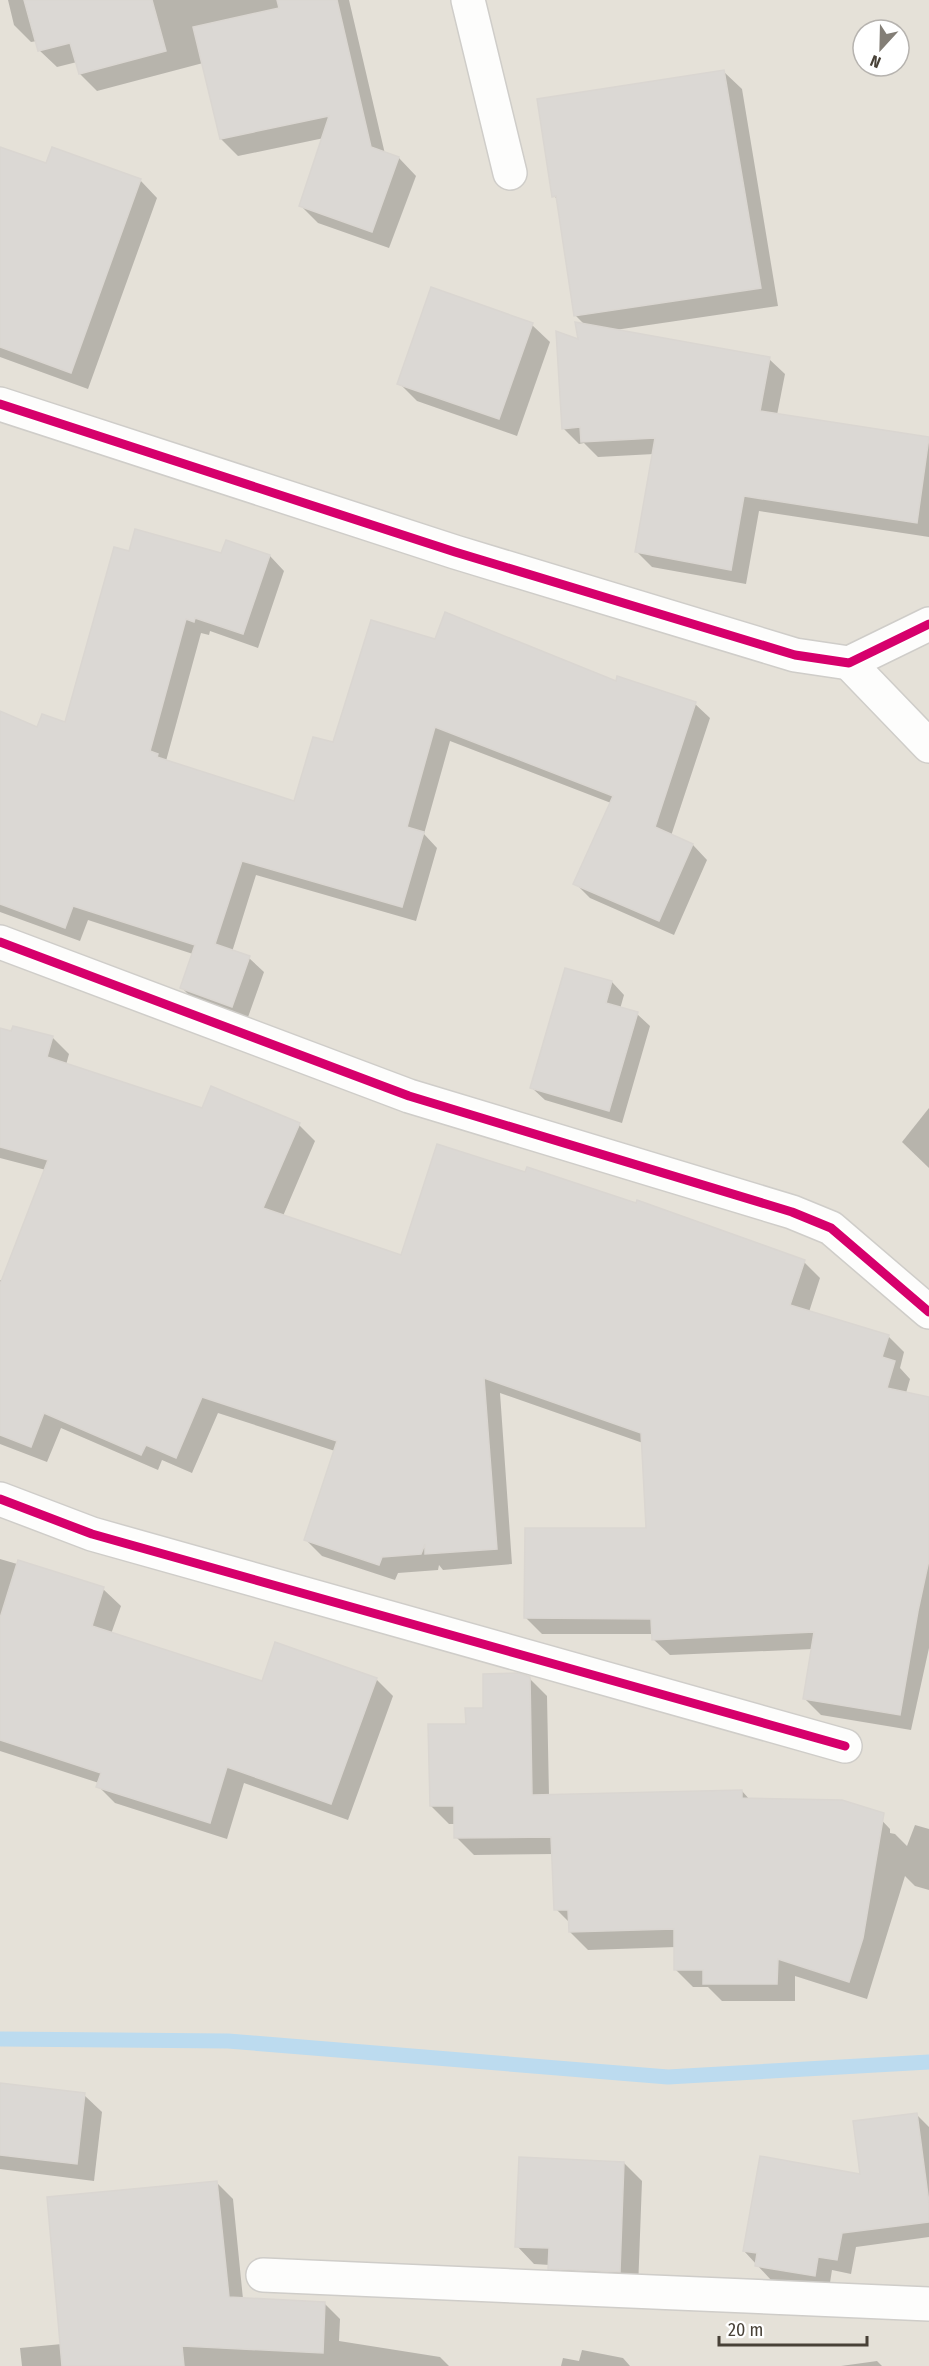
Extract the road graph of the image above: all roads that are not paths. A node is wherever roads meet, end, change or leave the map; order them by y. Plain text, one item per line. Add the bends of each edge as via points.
1 (468, 0) edge
2 (510, 173) dead end
3 (0, 404) edge
4 (929, 624) edge
5 (849, 663) junction
6 (929, 746) edge
7 (0, 942) edge
8 (929, 1312) edge
9 (0, 1499) edge
10 (844, 1746) dead end
11 (263, 2275) dead end
12 (929, 2304) edge

1 - 2 street
3 - 5 street via 467,555 795,655
4 - 5 street
5 - 6 street
7 - 8 street via 409,1096 792,1212 831,1228
9 - 10 street via 92,1534
11 - 12 street

